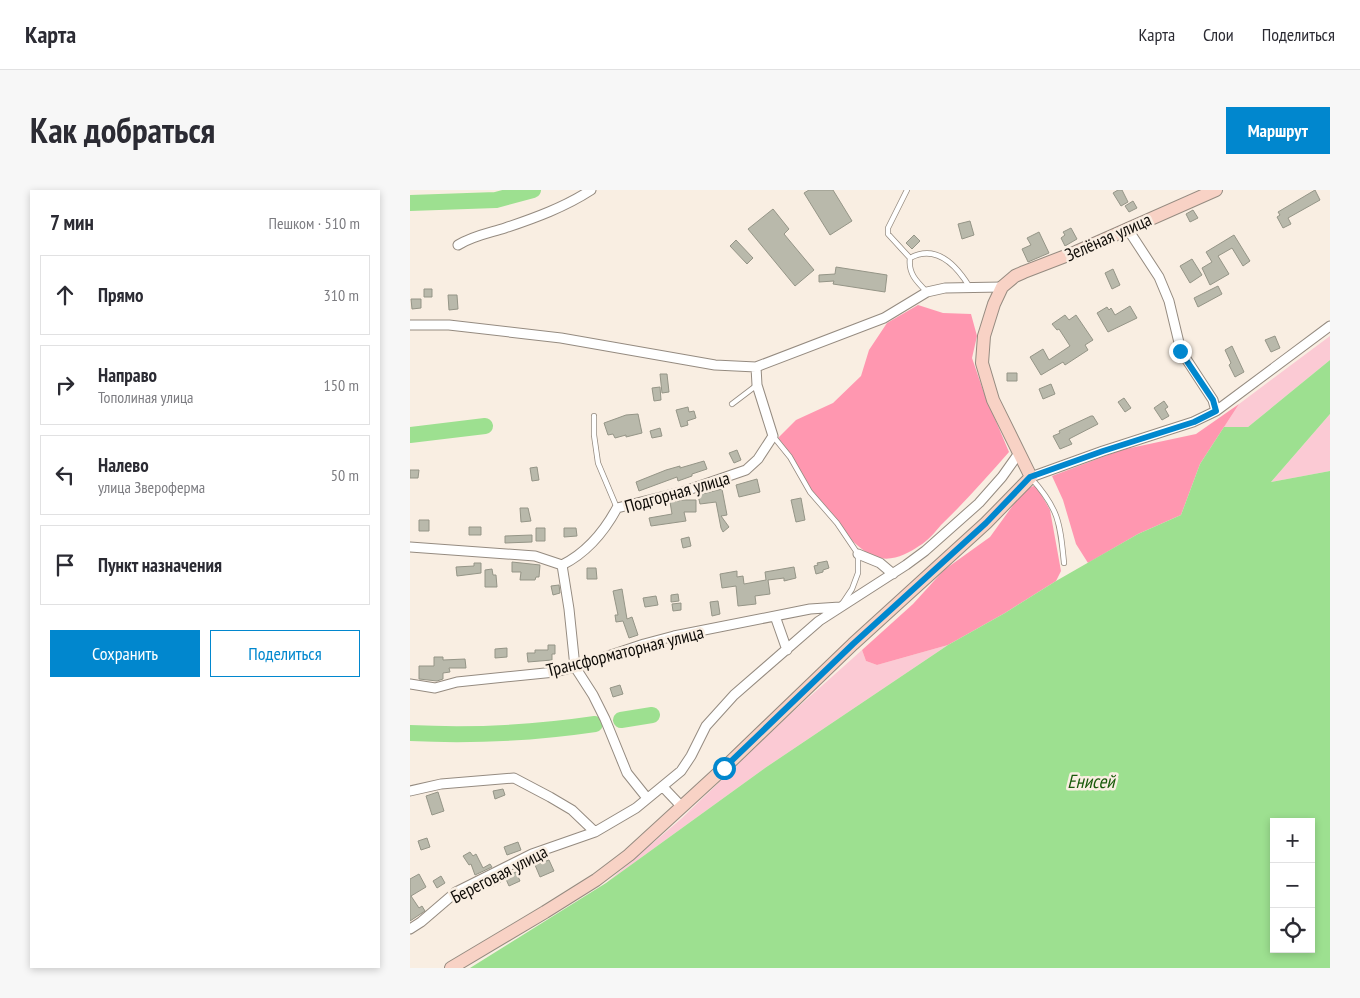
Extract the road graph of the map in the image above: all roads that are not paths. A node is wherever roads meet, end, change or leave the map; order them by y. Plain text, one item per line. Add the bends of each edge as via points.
1 (591, 190) edge
2 (907, 190) edge
3 (1216, 190) edge
4 (1127, 228) junction
5 (458, 246) dead end
6 (910, 258) junction
7 (1002, 287) junction
8 (970, 288) junction
9 (927, 292) junction
10 (410, 325) edge
11 (1330, 326) edge
12 (756, 367) junction
13 (756, 385) junction
14 (732, 404) dead end
15 (1216, 411) junction
16 (594, 416) dead end
17 (773, 436) junction
18 (1018, 453) junction
19 (1030, 477) junction
20 (617, 508) junction
21 (410, 547) edge
22 (858, 554) junction
23 (1064, 563) dead end
24 (562, 566) junction
25 (893, 574) junction
26 (840, 607) junction
27 (775, 616) junction
28 (787, 650) junction
29 (575, 667) junction
30 (410, 684) edge
31 (663, 787) junction
32 (410, 791) edge
33 (647, 798) junction
34 (682, 807) junction
35 (595, 832) junction
36 (410, 929) edge
37 (451, 968) edge

1 - 5 street via 561,207 466,240
2 - 6 lane via 888,234
3 - 4 street, Зелёная улица
4 - 7 street, Зелёная улица via 1015,276
4 - 15 street via 1159,277 1169,302 1180,351 1213,400
6 - 8 lane via 927,252 940,257 962,274
6 - 9 lane via 911,273
7 - 8 street
7 - 18 street via 984,336 982,363 993,400
8 - 9 street
9 - 12 street via 884,318
10 - 12 street via 449,325 561,338 715,365
11 - 15 street
12 - 13 street
13 - 14 lane
13 - 17 street
15 - 19 street via 1194,422
16 - 20 lane via 598,463
17 - 20 street, Подгорная улица via 758,459 746,470 685,491
17 - 22 lane via 790,457 810,492
18 - 19 street
18 - 25 street, Береговая улица via 979,503 926,551
19 - 23 lane via 1055,511
19 - 34 street via 986,523
20 - 24 street, Подгорная улица via 593,542
21 - 24 street via 535,556
22 - 25 street via 880,563
22 - 26 lane via 858,572
24 - 29 street
25 - 26 street, Береговая улица
26 - 27 street, Трансформаторная улица
26 - 28 street, Береговая улица
27 - 28 street
27 - 29 street, Трансформаторная улица via 666,638
28 - 31 street, Береговая улица via 734,695 706,726 681,771
29 - 30 street, Трансформаторная улица via 457,682 435,688
29 - 33 street via 605,719 628,773
31 - 33 street, Береговая улица
31 - 34 street
32 - 35 street via 441,784 514,778 572,810
33 - 35 street, Береговая улица
34 - 37 street via 596,880
35 - 36 street, Береговая улица via 532,854 456,892

